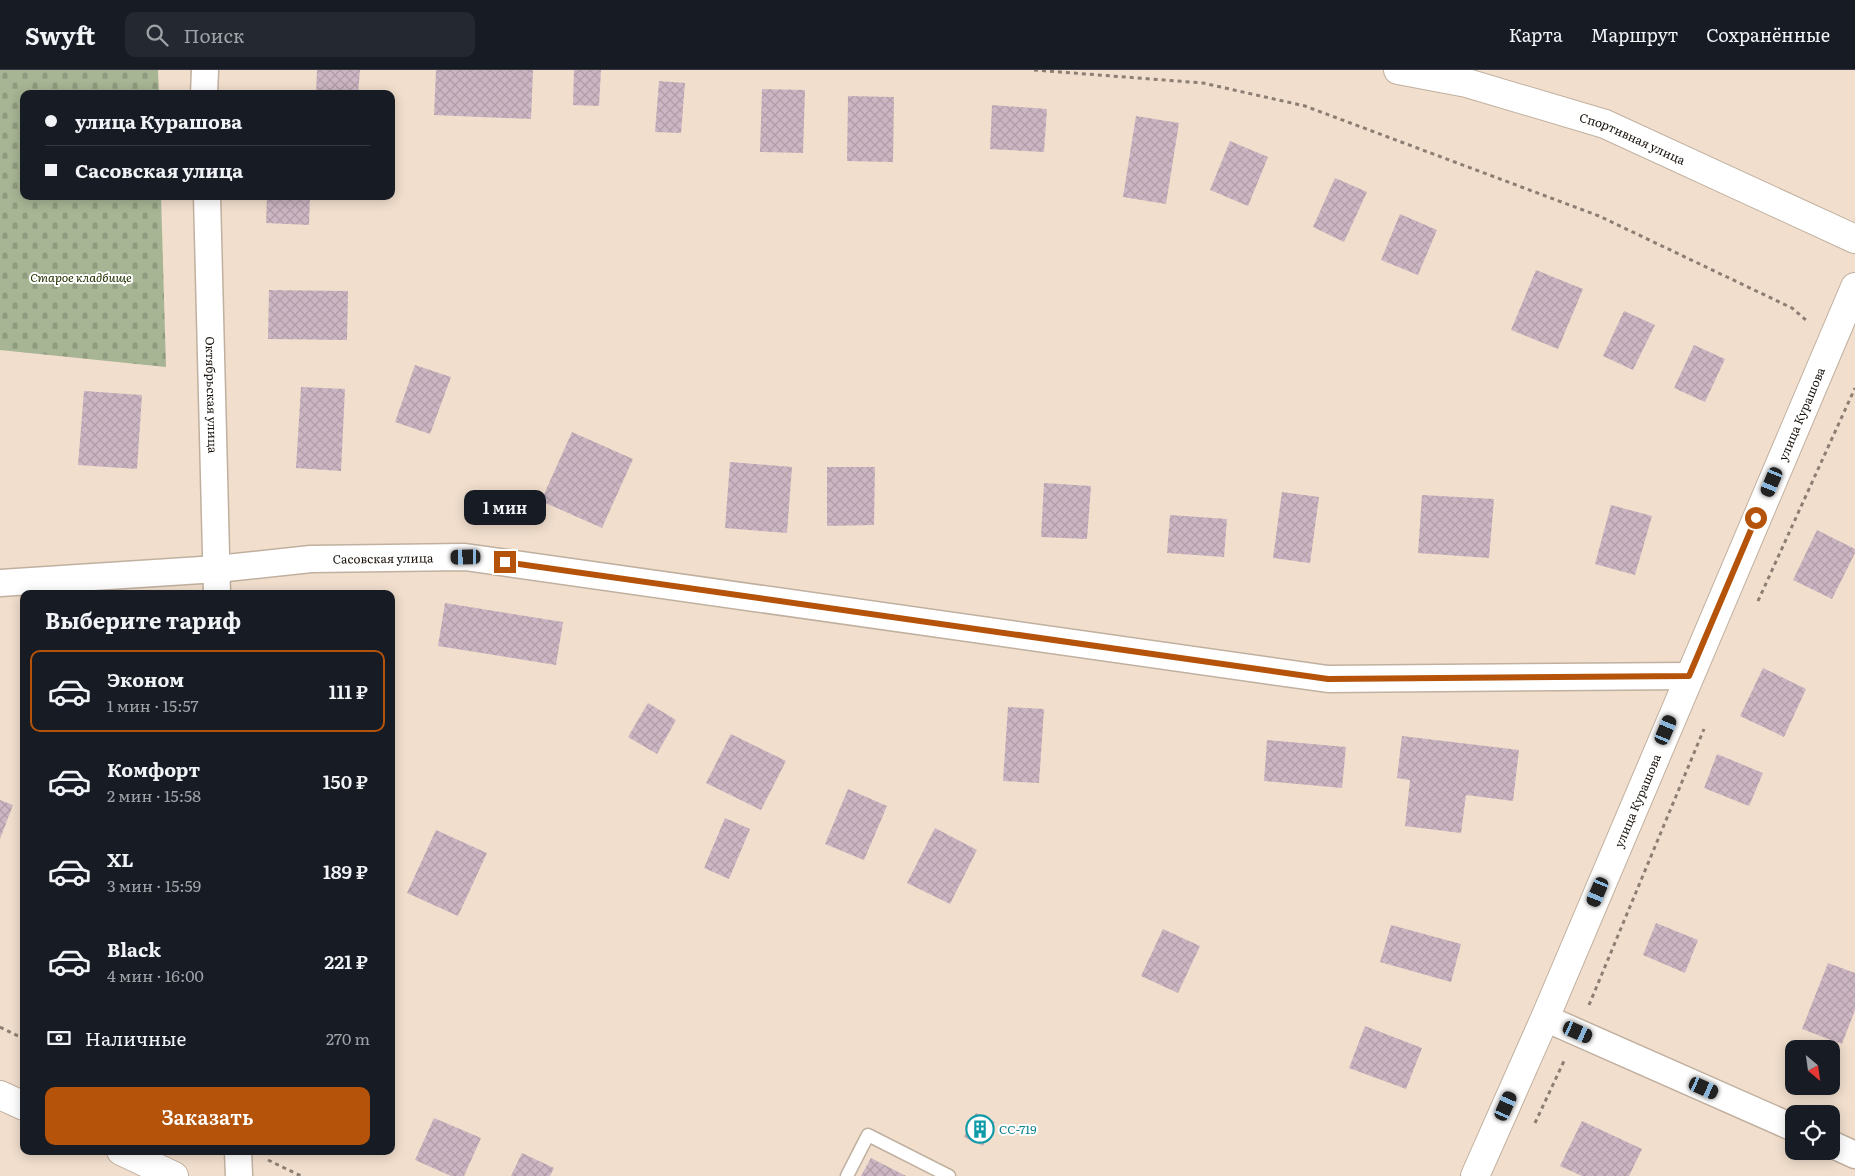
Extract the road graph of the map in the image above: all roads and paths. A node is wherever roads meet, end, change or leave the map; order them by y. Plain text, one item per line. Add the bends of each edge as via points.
1 (205, 70) edge
2 (1034, 70) edge
3 (1398, 70) edge
4 (204, 90) edge
5 (207, 200) edge
6 (1855, 239) edge
7 (1855, 287) edge
8 (1832, 341) junction
9 (1855, 388) edge
10 (217, 582) edge
11 (0, 583) edge
12 (1757, 604) dead end
13 (1689, 676) junction
14 (1707, 722) dead end
15 (1545, 1018) junction
16 (0, 1027) edge
17 (1578, 1032) junction
18 (20, 1037) edge
19 (0, 1095) edge
20 (20, 1104) edge
21 (1785, 1124) edge
22 (1532, 1131) dead end
23 (1840, 1148) edge
24 (129, 1155) edge
25 (238, 1155) edge
26 (1855, 1155) edge
27 (267, 1160) dead end
28 (174, 1176) edge
29 (239, 1176) edge
30 (302, 1176) edge
31 (847, 1176) edge
32 (949, 1176) edge
33 (1475, 1176) edge

1 - 4 street
2 - 8 path via 1203,84 1305,106 1599,216 1792,308
3 - 6 street, Спортивная улица via 1467,83 1605,124
5 - 10 street, Октябрьская улица
7 - 8 street, улица Курашова
8 - 13 street, улица Курашова
9 - 12 path
10 - 11 street, Сасовская улица
10 - 13 street, Сасовская улица via 312,559 466,557 1328,679
13 - 15 street, улица Курашова
14 - 17 path
15 - 17 street
15 - 33 street, улица Курашова
16 - 18 path
17 - 21 street
17 - 22 path
19 - 20 street
23 - 26 street
24 - 28 street
25 - 29 street
27 - 30 path
31 - 32 lane via 868,1135

